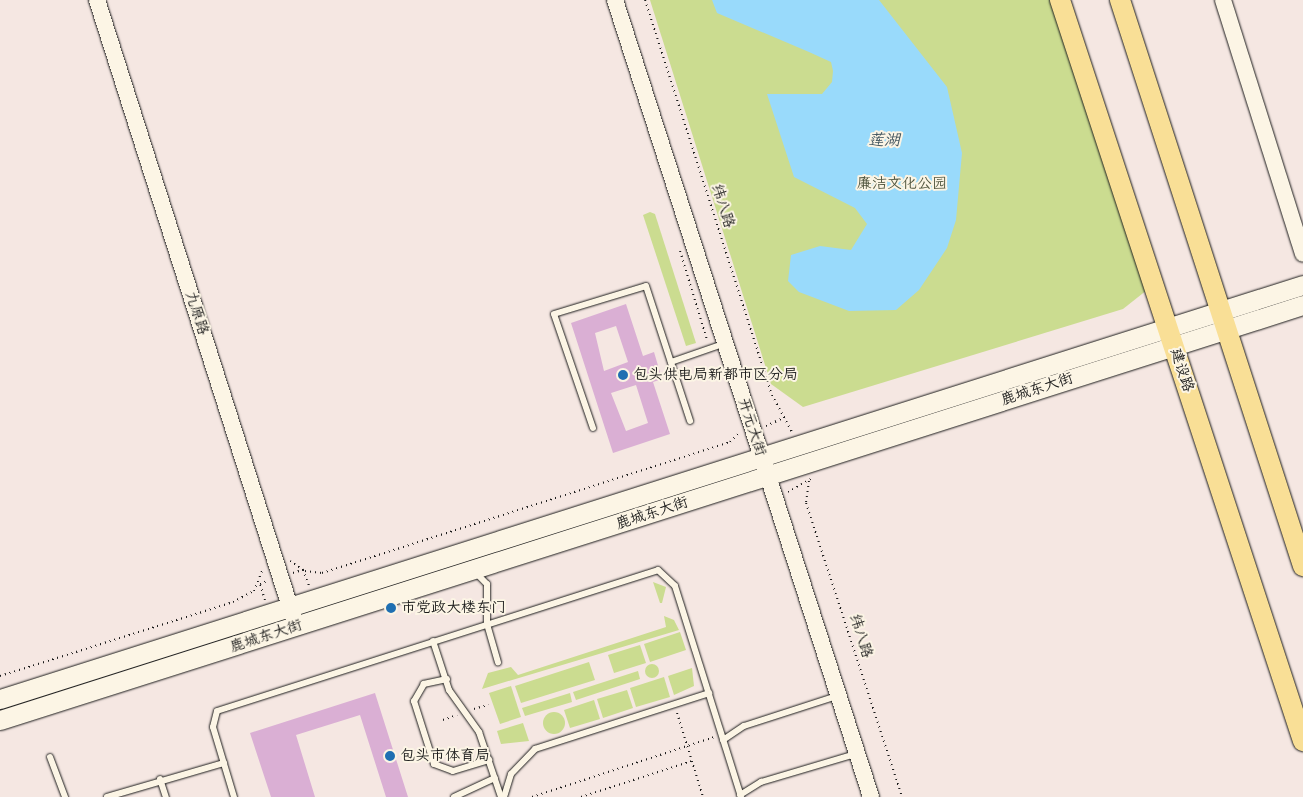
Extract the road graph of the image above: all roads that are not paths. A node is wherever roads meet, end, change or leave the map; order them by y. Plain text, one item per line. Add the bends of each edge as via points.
1 (96, 0) edge
2 (615, 0) edge
3 (1060, 0) edge
4 (1120, 0) edge
5 (1223, 0) edge
6 (1303, 254) edge
7 (1303, 285) edge
8 (1303, 304) edge
9 (1220, 310) junction
10 (1226, 329) junction
11 (1170, 337) junction
12 (725, 343) junction
13 (671, 362) junction
14 (690, 421) dead end
15 (593, 428) dead end
16 (761, 457) junction
17 (767, 476) junction
18 (1303, 566) edge
19 (472, 570) junction
20 (290, 607) junction
21 (487, 624) junction
22 (296, 626) junction
23 (433, 642) junction
24 (498, 662) dead end
25 (447, 679) junction
26 (709, 693) junction
27 (0, 700) edge
28 (839, 700) junction
29 (0, 720) edge
30 (723, 740) junction
31 (1303, 741) edge
32 (50, 757) dead end
33 (858, 758) junction
34 (489, 760) junction
35 (224, 763) junction
36 (495, 778) junction
37 (160, 779) junction
38 (741, 796) edge
39 (65, 797) edge
40 (107, 797) edge
41 (166, 797) edge
42 (234, 797) edge
43 (454, 797) edge
44 (502, 797) edge
45 (870, 797) edge

1 - 20 street, 九原路
2 - 12 street, 开元大街
3 - 11 main road, 建设路
4 - 9 main road
5 - 6 street
7 - 9 main road, 鹿城东大街
8 - 10 main road, 鹿城东大街
9 - 10 main road
9 - 11 main road, 鹿城东大街
10 - 11 main road, 鹿城东大街
10 - 18 main road
11 - 16 main road, 鹿城东大街
11 - 17 main road, 鹿城东大街
11 - 31 main road, 建设路
12 - 13 lane
12 - 16 street, 开元大街
13 - 14 lane
13 - 15 lane via 646,286 554,314
16 - 17 street, 开元大街
16 - 20 main road, 鹿城东大街
17 - 19 main road, 鹿城东大街
17 - 28 street, 开元大街
19 - 21 lane via 487,584
19 - 22 main road, 鹿城东大街
20 - 22 street, 九原路
20 - 27 main road, 鹿城东大街
21 - 23 lane
21 - 24 lane
21 - 26 lane via 662,571 675,586
22 - 29 main road, 鹿城东大街
23 - 25 lane
23 - 35 lane via 217,711 212,727
25 - 34 lane via 449,690 479,732
25 - 34 lane via 424,684 414,701 434,764 453,771
26 - 30 lane
26 - 44 lane via 536,749 511,774
28 - 30 lane via 836,694 744,726
28 - 33 street, 开元大街
30 - 38 lane
32 - 39 lane
33 - 38 lane via 854,752 761,782
33 - 45 street, 开元大街
34 - 36 lane
35 - 37 lane
35 - 42 lane
36 - 43 lane
36 - 44 lane
37 - 40 lane
37 - 41 lane

